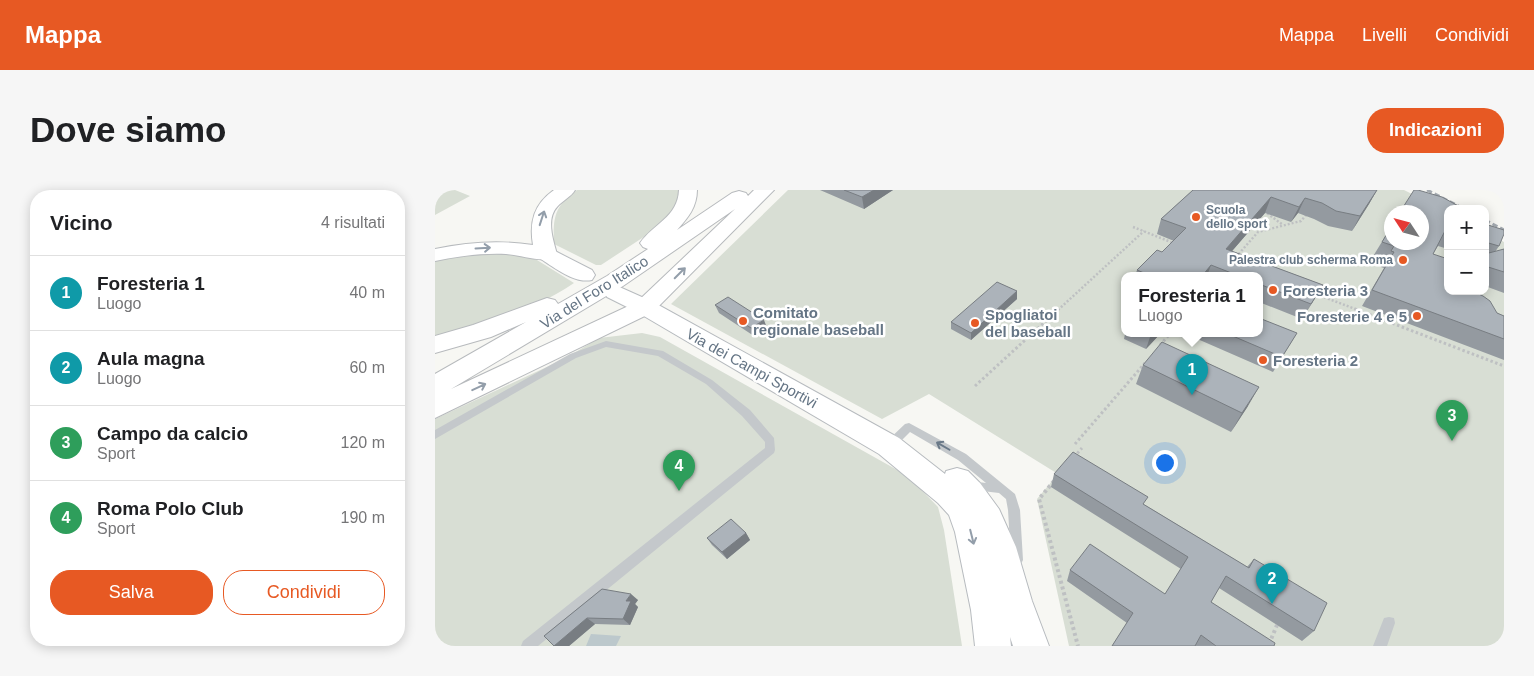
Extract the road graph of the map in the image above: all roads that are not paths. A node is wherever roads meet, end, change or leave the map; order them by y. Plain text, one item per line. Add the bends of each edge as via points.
1 (566, 190) edge
2 (688, 190) edge
3 (730, 190) edge
4 (749, 190) edge
5 (765, 190) edge
6 (642, 251) junction
7 (546, 254) junction
8 (435, 255) edge
9 (581, 282) junction
10 (615, 292) dead end
11 (645, 307) junction
12 (435, 345) edge
13 (435, 370) edge
14 (435, 386) edge
15 (435, 408) edge
16 (435, 435) edge
17 (889, 446) junction
18 (965, 482) junction
19 (1019, 613) junction
20 (1389, 623) dead end
21 (528, 646) edge
22 (993, 646) edge
23 (1031, 646) edge
24 (1380, 646) edge

7 -> 1 main road via 540,231 542,216 553,198
2 - 6 main road via 688,199 680,214
3 - 6 main road, Via del Foro Italico
4 - 14 main road, Via del Foro Italico via 615,281
11 -> 5 main road
6 - 9 main road, Via del Foro Italico
8 -> 7 main road via 496,248 527,249
7 - 9 main road
9 - 12 main road via 529,313 482,332
9 - 13 main road, Via del Foro Italico
10 - 11 main road, Via dei Campi Sportivi
15 -> 11 main road
11 - 17 main road, Via dei Campi Sportivi
16 - 21 lane via 573,356 606,344 660,353 709,382 746,413 770,441 770,450
17 - 18 main road, Via dei Campi Sportivi
18 -> 17 lane via 962,457 909,427
18 - 19 main road, Via dei Campi Sportivi via 990,522
18 - 19 lane via 1001,489 1011,497
18 -> 22 main road, Via dei Campi Sportivi via 961,508 977,554
19 - 23 main road, Via dei Campi Sportivi
20 - 24 lane

